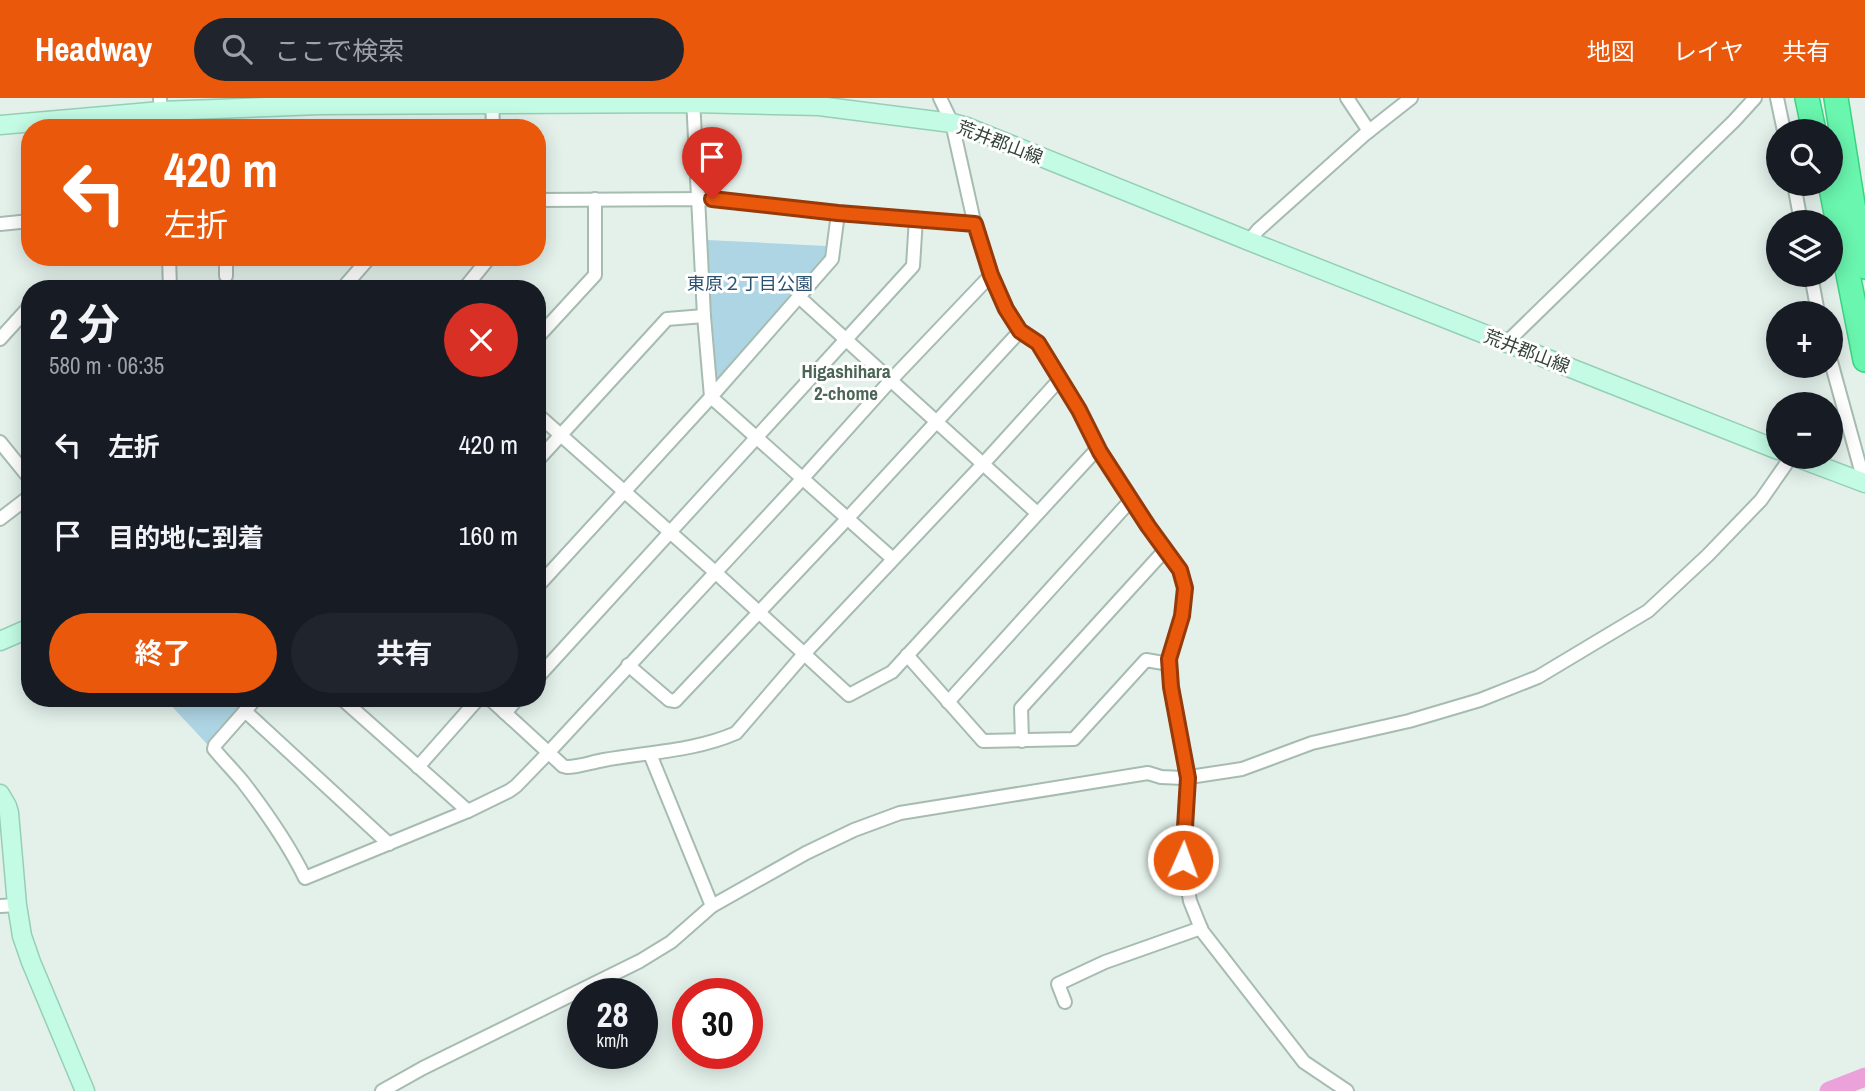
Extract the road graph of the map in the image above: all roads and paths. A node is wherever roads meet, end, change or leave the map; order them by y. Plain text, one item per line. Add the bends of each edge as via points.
1 (940, 98) edge
2 (1347, 98) edge
3 (1411, 98) edge
4 (1755, 98) edge
5 (1777, 98) edge
6 (1807, 98) edge
7 (1817, 98) edge
8 (1836, 98) edge
9 (1849, 98) edge
10 (492, 101) edge
11 (693, 101) edge
12 (161, 112) edge
13 (74, 119) edge
14 (493, 119) edge
15 (1781, 119) edge
16 (1811, 119) edge
17 (1820, 119) edge
18 (21, 123) edge
19 (952, 123) junction
20 (0, 125) edge
21 (1369, 131) junction
22 (1833, 196) edge
23 (595, 199) junction
24 (698, 199) junction
25 (546, 200) edge
26 (838, 213) junction
27 (916, 218) junction
28 (21, 222) edge
29 (975, 224) junction
30 (0, 225) edge
31 (1847, 226) junction
32 (1249, 242) junction
33 (226, 266) edge
34 (362, 266) edge
35 (483, 266) edge
36 (1865, 267) edge
37 (991, 275) junction
38 (226, 276) dead end
39 (350, 280) edge
40 (471, 280) edge
41 (799, 297) junction
42 (21, 316) edge
43 (704, 316) junction
44 (546, 328) edge
45 (1020, 331) junction
46 (0, 339) edge
47 (846, 340) junction
48 (1506, 343) junction
49 (1865, 360) edge
50 (1836, 378) edge
51 (1060, 379) junction
52 (891, 380) junction
53 (711, 397) junction
54 (546, 422) edge
55 (936, 423) junction
56 (561, 435) junction
57 (758, 437) junction
58 (0, 442) edge
59 (1766, 445) edge
60 (1098, 448) junction
61 (546, 451) edge
62 (983, 464) junction
63 (21, 468) edge
64 (1784, 469) edge
65 (1825, 469) edge
66 (803, 478) junction
67 (1865, 484) edge
68 (624, 492) junction
69 (1131, 500) junction
70 (21, 503) edge
71 (1037, 513) junction
72 (0, 519) edge
73 (847, 519) junction
74 (670, 533) junction
75 (1165, 550) junction
76 (893, 559) junction
77 (715, 572) junction
78 (546, 577) edge
79 (758, 612) junction
80 (21, 632) edge
81 (0, 641) edge
82 (804, 654) junction
83 (907, 655) junction
84 (1170, 664) junction
85 (628, 665) junction
86 (546, 668) edge
87 (948, 702) junction
88 (248, 707) edge
89 (351, 707) edge
90 (471, 707) edge
91 (499, 707) edge
92 (510, 707) edge
93 (245, 711) junction
94 (505, 713) junction
95 (1022, 741) junction
96 (549, 752) junction
97 (650, 754) junction
98 (418, 767) junction
99 (1188, 778) junction
100 (0, 794) edge
101 (467, 811) junction
102 (389, 844) junction
103 (8, 906) edge
104 (712, 906) junction
105 (1200, 928) junction
106 (1065, 1003) dead end
107 (85, 1091) edge
108 (382, 1091) edge
109 (1348, 1091) edge

1 - 19 street
2 - 21 street
3 - 21 street
4 - 48 street
5 - 15 street
6 - 16 highway
7 - 17 highway
8 - 31 highway
9 - 31 highway via 1856,148
10 - 11 main road, 荒井郡山線
10 - 12 main road, 荒井郡山線
10 - 14 street
11 - 19 main road, 荒井郡山線 via 819,106
11 - 24 street
12 - 13 main road, 荒井郡山線
18 - 20 main road, 荒井郡山線
19 - 29 street
19 - 32 main road, 荒井郡山線
21 - 32 street
22 - 31 highway
23 - 24 street
23 - 25 street
23 - 44 street via 594,275
24 - 26 street
24 - 43 street
26 - 27 street
26 - 41 street via 832,260
27 - 29 street
27 - 47 street via 914,266
28 - 30 street
29 - 37 street
31 - 36 highway
31 - 49 highway
32 - 48 main road, 荒井郡山線
33 - 38 street
34 - 39 street
35 - 40 street
37 - 45 street
37 - 52 street
41 - 47 street
41 - 53 street
42 - 46 street
43 - 53 street
43 - 56 street via 667,319
45 - 51 street via 1038,343
45 - 55 street
47 - 52 street
47 - 57 street
48 - 59 main road, 荒井郡山線
50 - 67 street
51 - 60 street
51 - 62 street
52 - 55 street
52 - 66 street
53 - 57 street
53 - 68 street
54 - 56 street
55 - 62 street
55 - 73 street
56 - 61 street
56 - 68 street
57 - 66 street
57 - 74 street
58 - 63 street
60 - 69 street
60 - 71 street
62 - 71 street
62 - 76 street
64 - 99 street via 1761,500 1648,611 1538,677 1421,718 1315,743 1242,769
65 - 67 main road
66 - 73 street
66 - 77 street
68 - 74 street
68 - 78 street
69 - 75 street
69 - 87 street
70 - 72 street
71 - 83 street
73 - 76 street
73 - 79 street
74 - 77 street
74 - 86 street
75 - 84 street via 1180,570 1185,588
75 - 95 street via 1021,708
76 - 82 street
77 - 79 street
77 - 85 street
79 - 82 street
79 - 85 street via 675,701
80 - 81 main road
82 - 83 street via 849,695 892,672
82 - 97 street via 736,733
83 - 87 street
84 - 95 street via 1146,660 1074,739
84 - 99 street
85 - 96 street
87 - 95 street via 983,741
88 - 93 street
89 - 98 street
90 - 98 street
91 - 94 street
92 - 94 street
93 - 102 street
93 - 102 street via 214,749 271,821 305,878
94 - 96 street
96 - 97 street via 571,768
96 - 101 street via 516,786
97 - 104 street
98 - 101 street
99 - 104 street via 1147,773 900,813 854,830
99 - 105 street via 1183,860
100 - 103 main road via 9,813
101 - 102 street
103 - 107 main road
104 - 108 street via 671,942 640,961
105 - 106 street via 1058,984
105 - 109 street via 1304,1062

